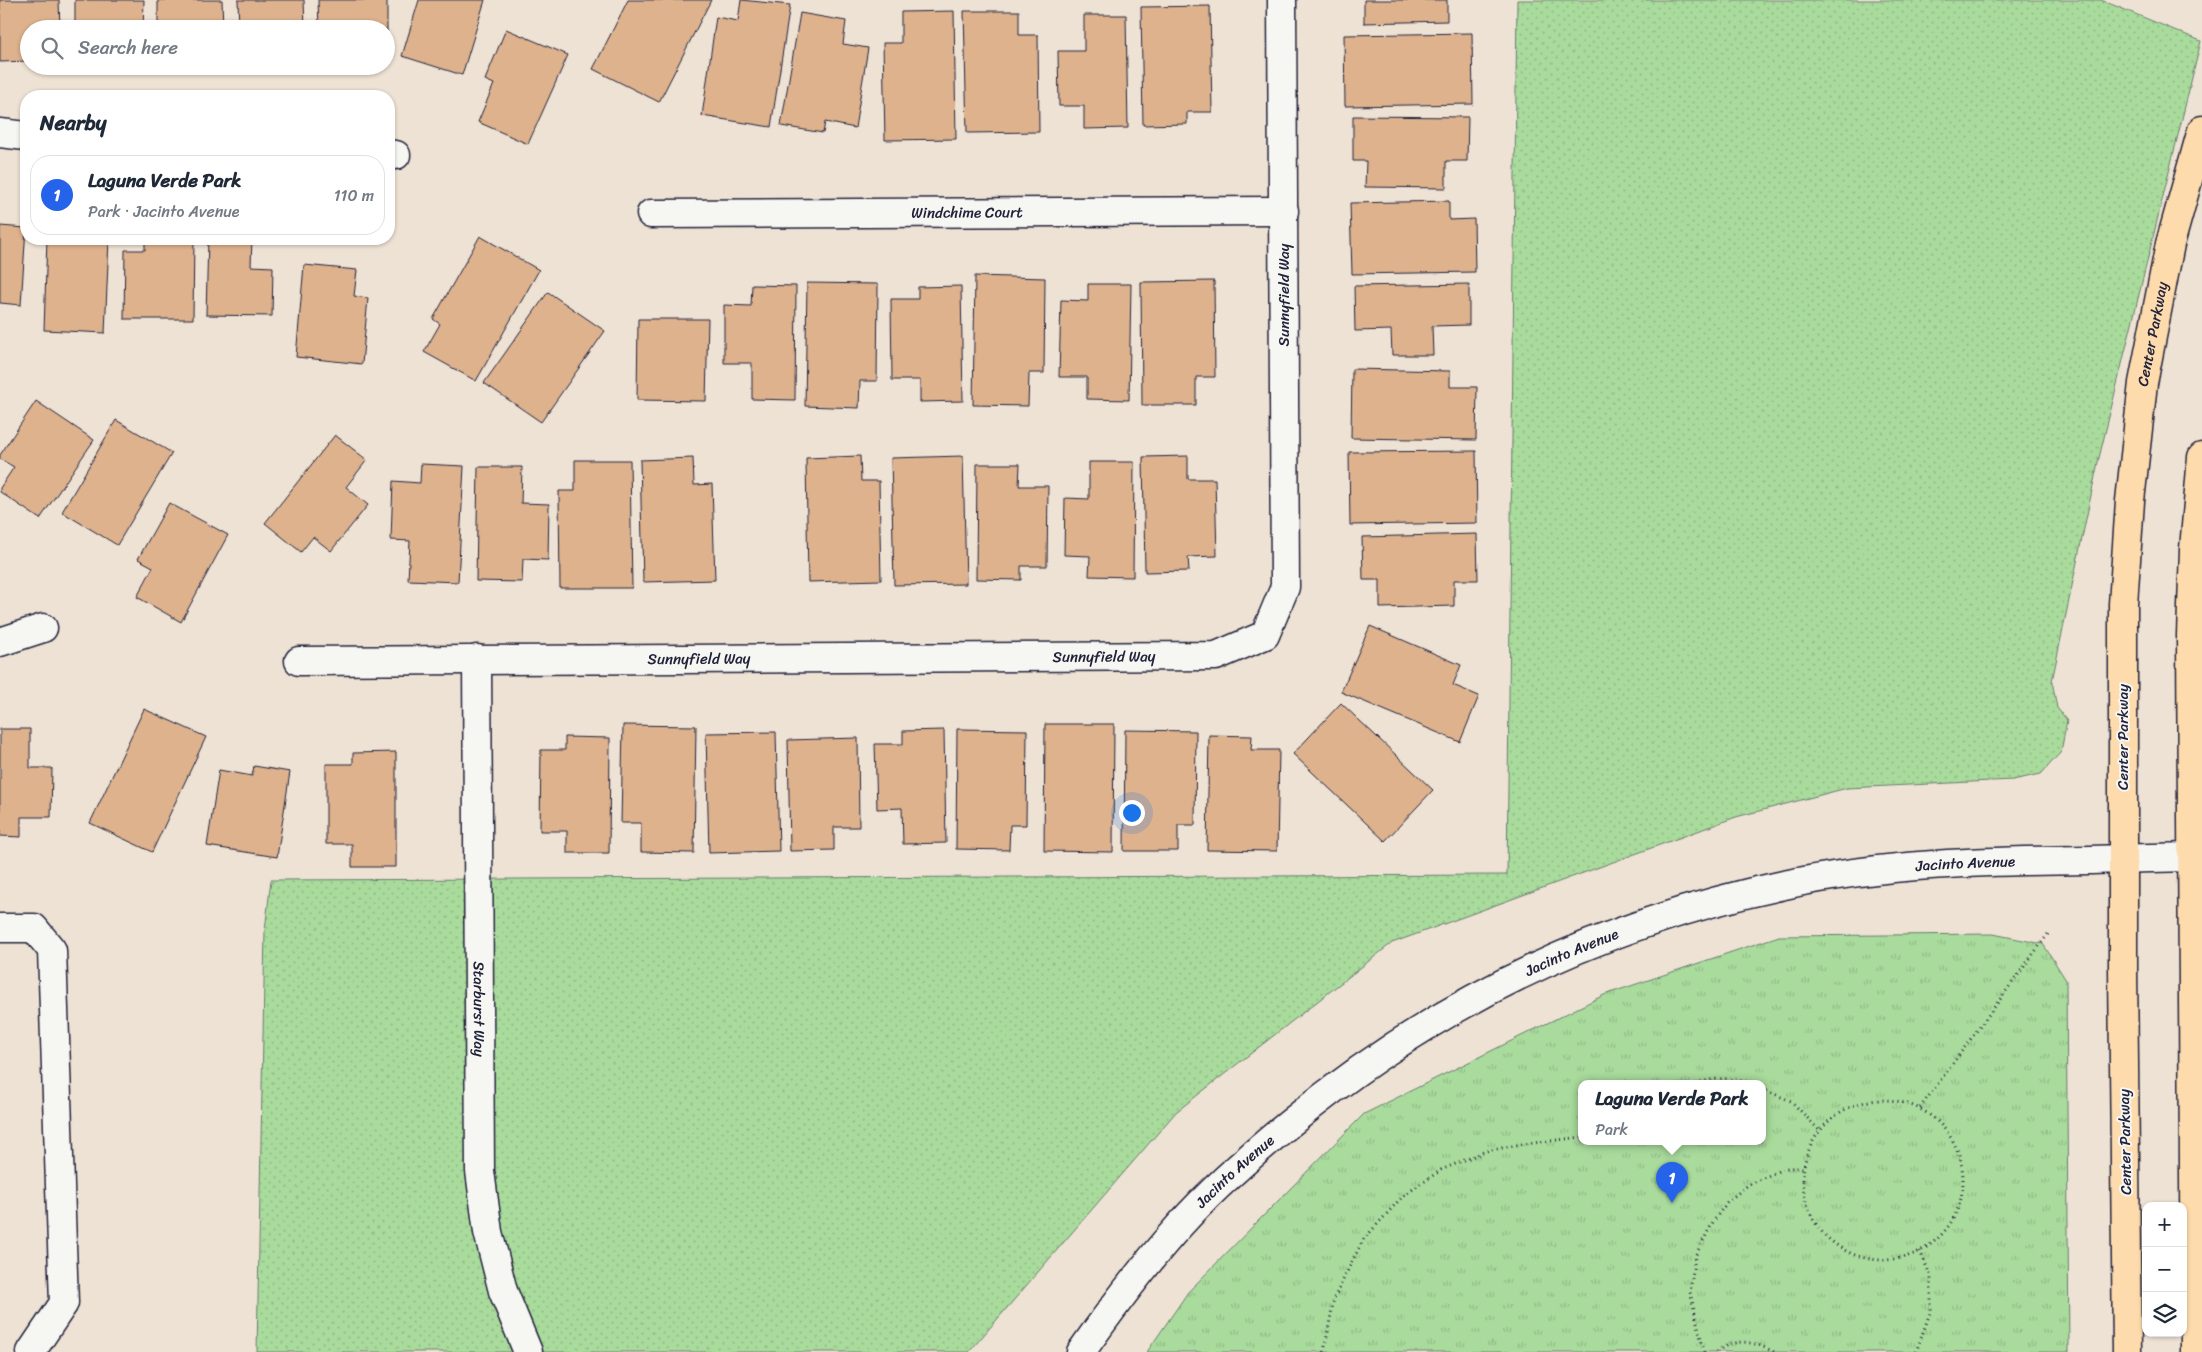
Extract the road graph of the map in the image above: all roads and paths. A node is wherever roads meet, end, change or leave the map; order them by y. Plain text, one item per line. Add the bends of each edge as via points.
1 (1282, 0) edge
2 (2202, 130) edge
3 (0, 133) edge
4 (20, 135) edge
5 (1284, 210) junction
6 (651, 214) dead end
7 (2202, 457) edge
8 (43, 628) dead end
9 (0, 642) edge
10 (477, 659) junction
11 (299, 661) dead end
12 (2197, 857) edge
13 (2123, 859) junction
14 (0, 928) edge
15 (2048, 934) dead end
16 (1705, 1080) edge
17 (1740, 1080) edge
18 (1766, 1091) edge
19 (1920, 1108) junction
20 (1819, 1130) junction
21 (1578, 1137) edge
22 (1804, 1168) junction
23 (1920, 1251) junction
24 (31, 1352) edge
25 (528, 1352) edge
26 (1081, 1352) edge
27 (1324, 1352) edge
28 (1704, 1352) edge
29 (1718, 1352) edge
30 (1774, 1352) edge
31 (1916, 1352) edge
32 (2127, 1352) edge
33 (2195, 1352) edge

1 - 5 street, Sunnyfield Way
2 - 13 main road, Center Parkway via 2170,244 2142,382 2123,604
3 - 4 street
5 - 6 street, Windchime Court
5 - 10 street, Sunnyfield Way via 1285,587 1265,635 1216,656
7 - 12 main road via 2191,635
8 - 9 street
10 - 11 street, Sunnyfield Way
10 - 25 street, Starburst Way via 480,1171 488,1232 503,1291
12 - 13 street, Jacinto Avenue
12 - 33 main road
13 - 26 street, Jacinto Avenue via 1892,868 1785,884 1691,908 1597,940 1490,988 1392,1046 1327,1092 1252,1154 1182,1223 1118,1298
13 - 32 main road, Center Parkway
14 - 24 street via 34,928 52,950 64,1303
15 - 19 path
16 - 17 path
18 - 20 path via 1791,1101
19 - 20 path via 1878,1099 1845,1108
19 - 23 path via 1940,1122 1959,1150 1965,1183 1957,1216 1936,1242
20 - 22 path via 1804,1160
21 - 27 path via 1486,1151 1441,1170 1403,1196 1363,1240 1334,1298
22 - 23 path via 1803,1194 1816,1225 1840,1248 1872,1260 1906,1258
22 - 28 path via 1785,1168 1748,1185 1727,1202 1713,1222 1695,1256 1690,1292
23 - 31 path via 1930,1277 1930,1310
29 - 30 path via 1737,1341 1757,1343

